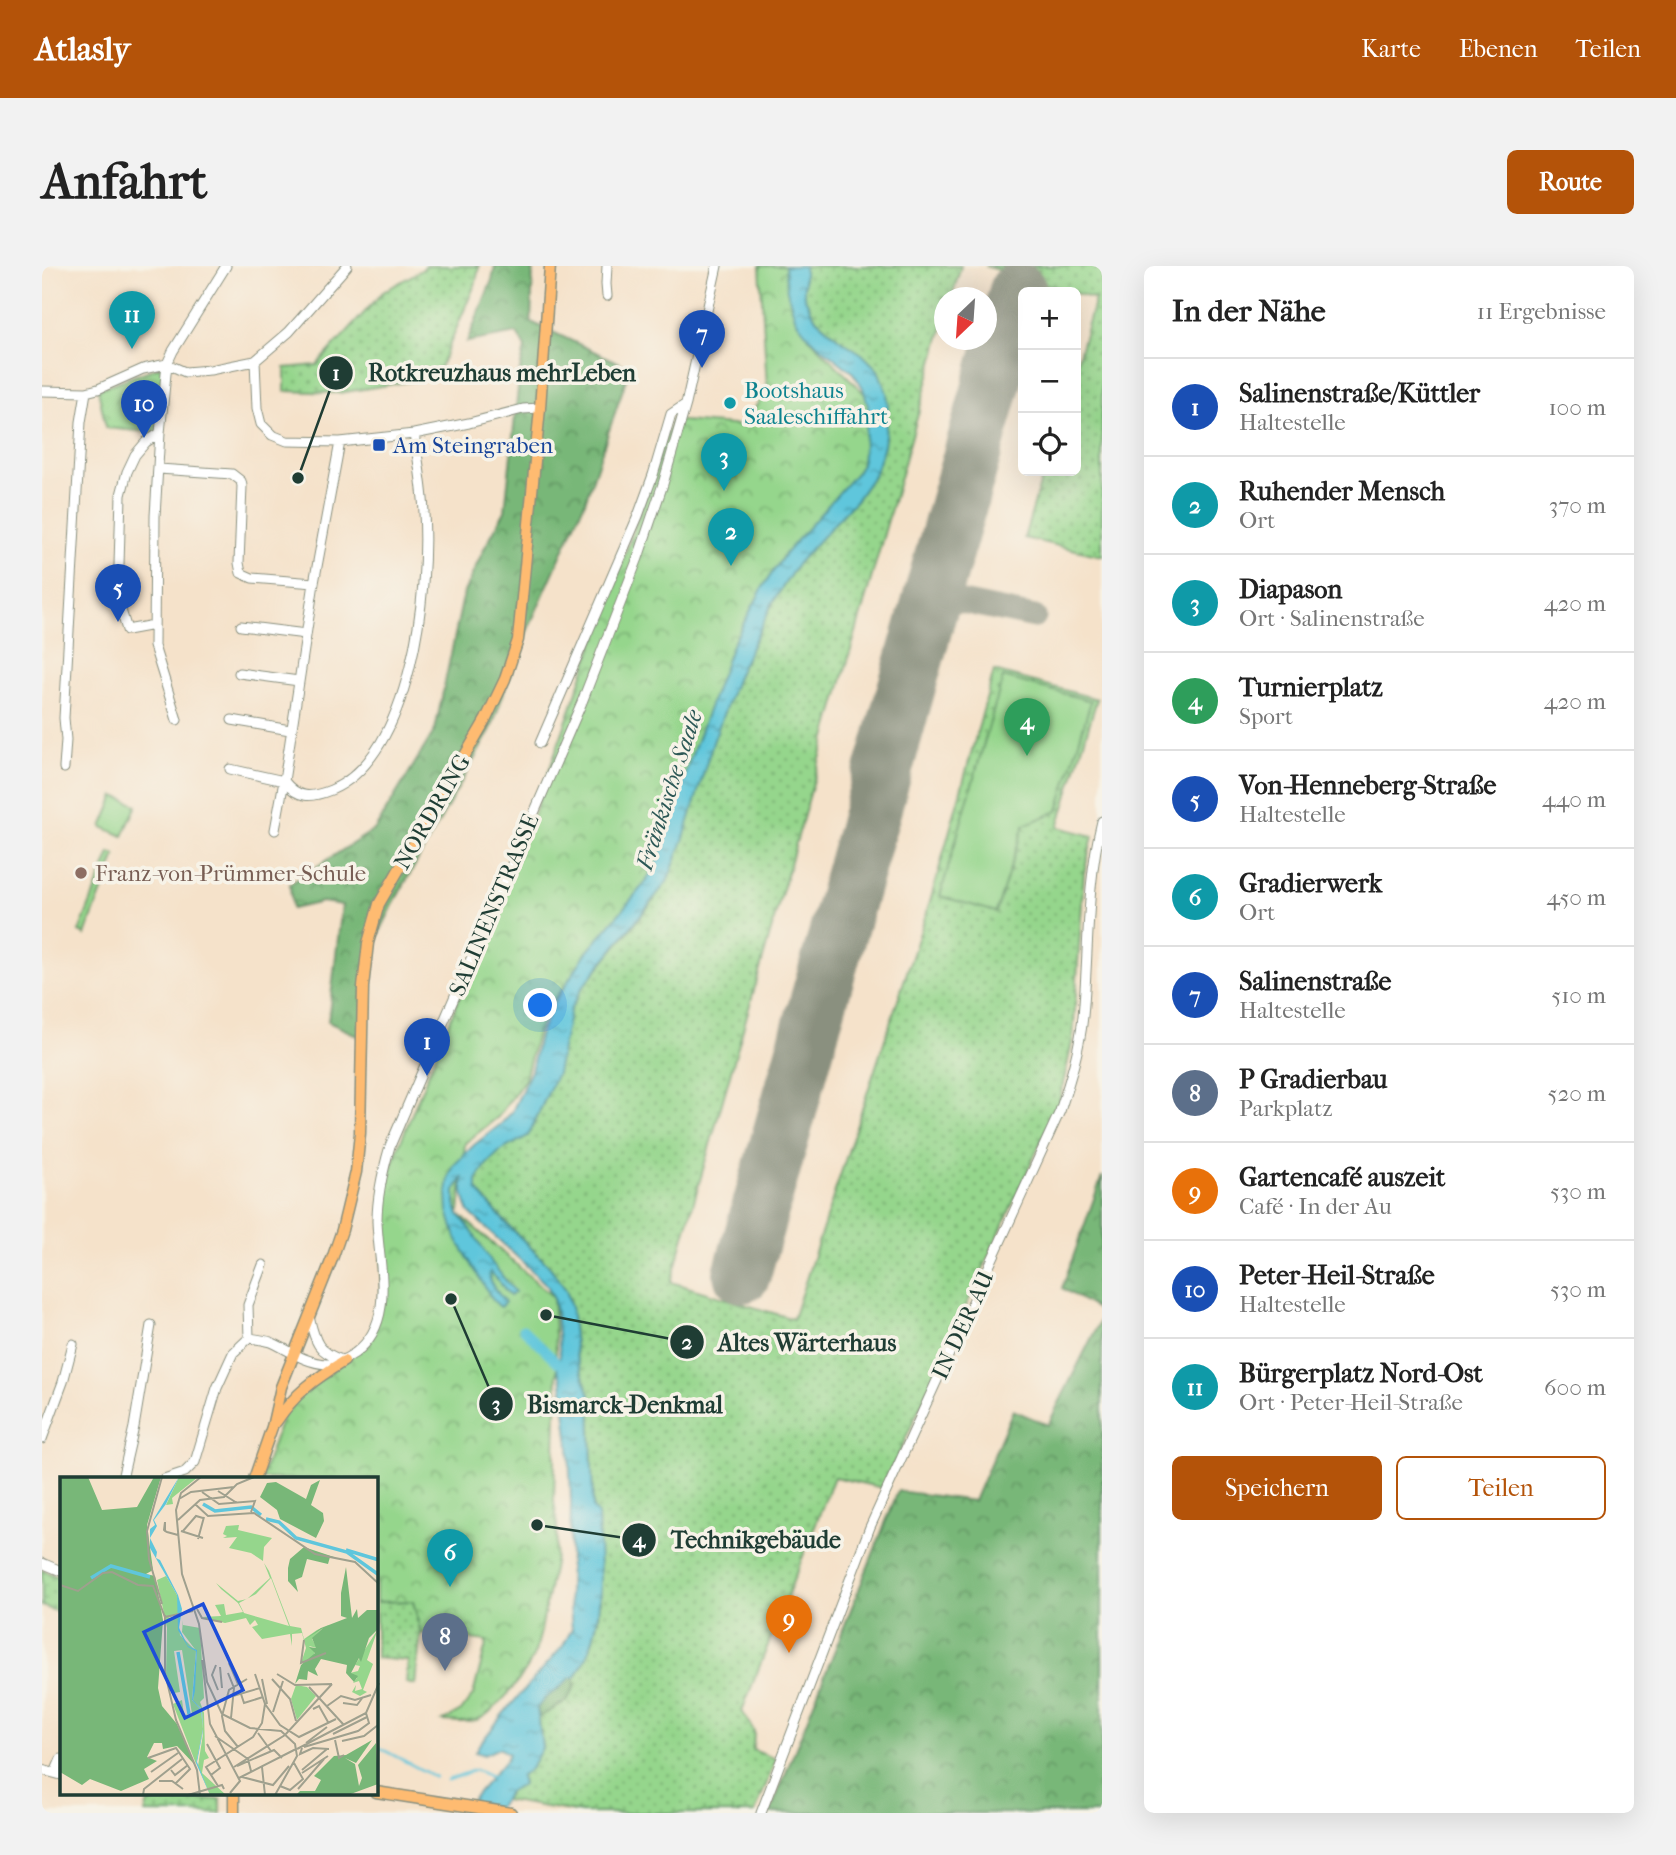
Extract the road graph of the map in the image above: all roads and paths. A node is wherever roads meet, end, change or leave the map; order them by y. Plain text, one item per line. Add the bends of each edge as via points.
1 (226, 266) edge
2 (347, 266) edge
3 (550, 266) edge
4 (607, 266) edge
5 (717, 266) edge
6 (607, 296) dead end
7 (256, 361) junction
8 (167, 364) junction
9 (42, 391) edge
10 (86, 392) junction
11 (686, 404) junction
12 (540, 408) junction
13 (160, 433) junction
14 (414, 434) junction
15 (340, 442) junction
16 (159, 469) junction
17 (314, 583) junction
18 (154, 625) junction
19 (241, 626) dead end
20 (306, 634) junction
21 (239, 673) dead end
22 (299, 681) junction
23 (177, 720) dead end
24 (232, 720) dead end
25 (290, 730) junction
26 (540, 743) dead end
27 (64, 768) dead end
28 (230, 769) dead end
29 (284, 781) junction
30 (1102, 821) edge
31 (275, 830) dead end
32 (263, 1265) dead end
33 (309, 1317) junction
34 (151, 1325) dead end
35 (250, 1338) junction
36 (73, 1344) dead end
37 (294, 1354) junction
38 (344, 1361) junction
39 (272, 1427) junction
40 (42, 1439) edge
41 (122, 1477) edge
42 (170, 1477) edge
43 (255, 1477) edge
44 (42, 1563) edge
45 (60, 1572) edge
46 (42, 1770) edge
47 (58, 1774) edge
48 (378, 1792) edge
49 (511, 1813) edge
50 (761, 1813) edge

1 - 8 street
2 - 7 street via 289,332
3 - 12 main road, NORDRING
4 - 6 street
5 - 11 street, SALINENSTRASSE
7 - 8 street via 185,372
7 - 15 street via 257,408 261,424 272,435 287,442
8 - 10 street
8 - 13 street
9 - 10 street
10 - 27 street
11 - 26 street, SALINENSTRASSE via 671,414 638,516
11 - 38 street, SALINENSTRASSE via 663,484 606,642 390,1146 378,1202 382,1303 367,1343
12 - 14 street
12 - 33 main road, NORDRING via 518,640 486,719 379,904 363,987 356,1172 335,1249
13 - 16 street
13 - 18 street via 135,455 121,495 118,600 127,629
14 - 15 street
14 - 29 street via 424,512 424,572 419,619 399,704 376,752 349,779 316,795 291,791
15 - 17 street
16 - 17 street via 238,478 242,486 242,573 252,578
16 - 18 street
17 - 20 street
18 - 23 street via 154,646
19 - 20 street
20 - 22 street
21 - 22 street
22 - 25 street
24 - 25 street
25 - 29 street
28 - 29 street
29 - 31 street
30 - 50 street, IN DER AU via 1094,862 1083,1018 1063,1103 870,1527
32 - 35 street via 248,1306
33 - 37 main road, NORDRING
33 - 38 street via 319,1348
34 - 41 street
35 - 37 street
35 - 42 street via 233,1353 217,1388 195,1462 186,1472
36 - 40 street
37 - 38 street via 312,1362
37 - 39 main road, NORDRING
38 - 39 main road via 289,1403
39 - 43 main road
44 - 45 street
46 - 47 street
48 - 49 main road

